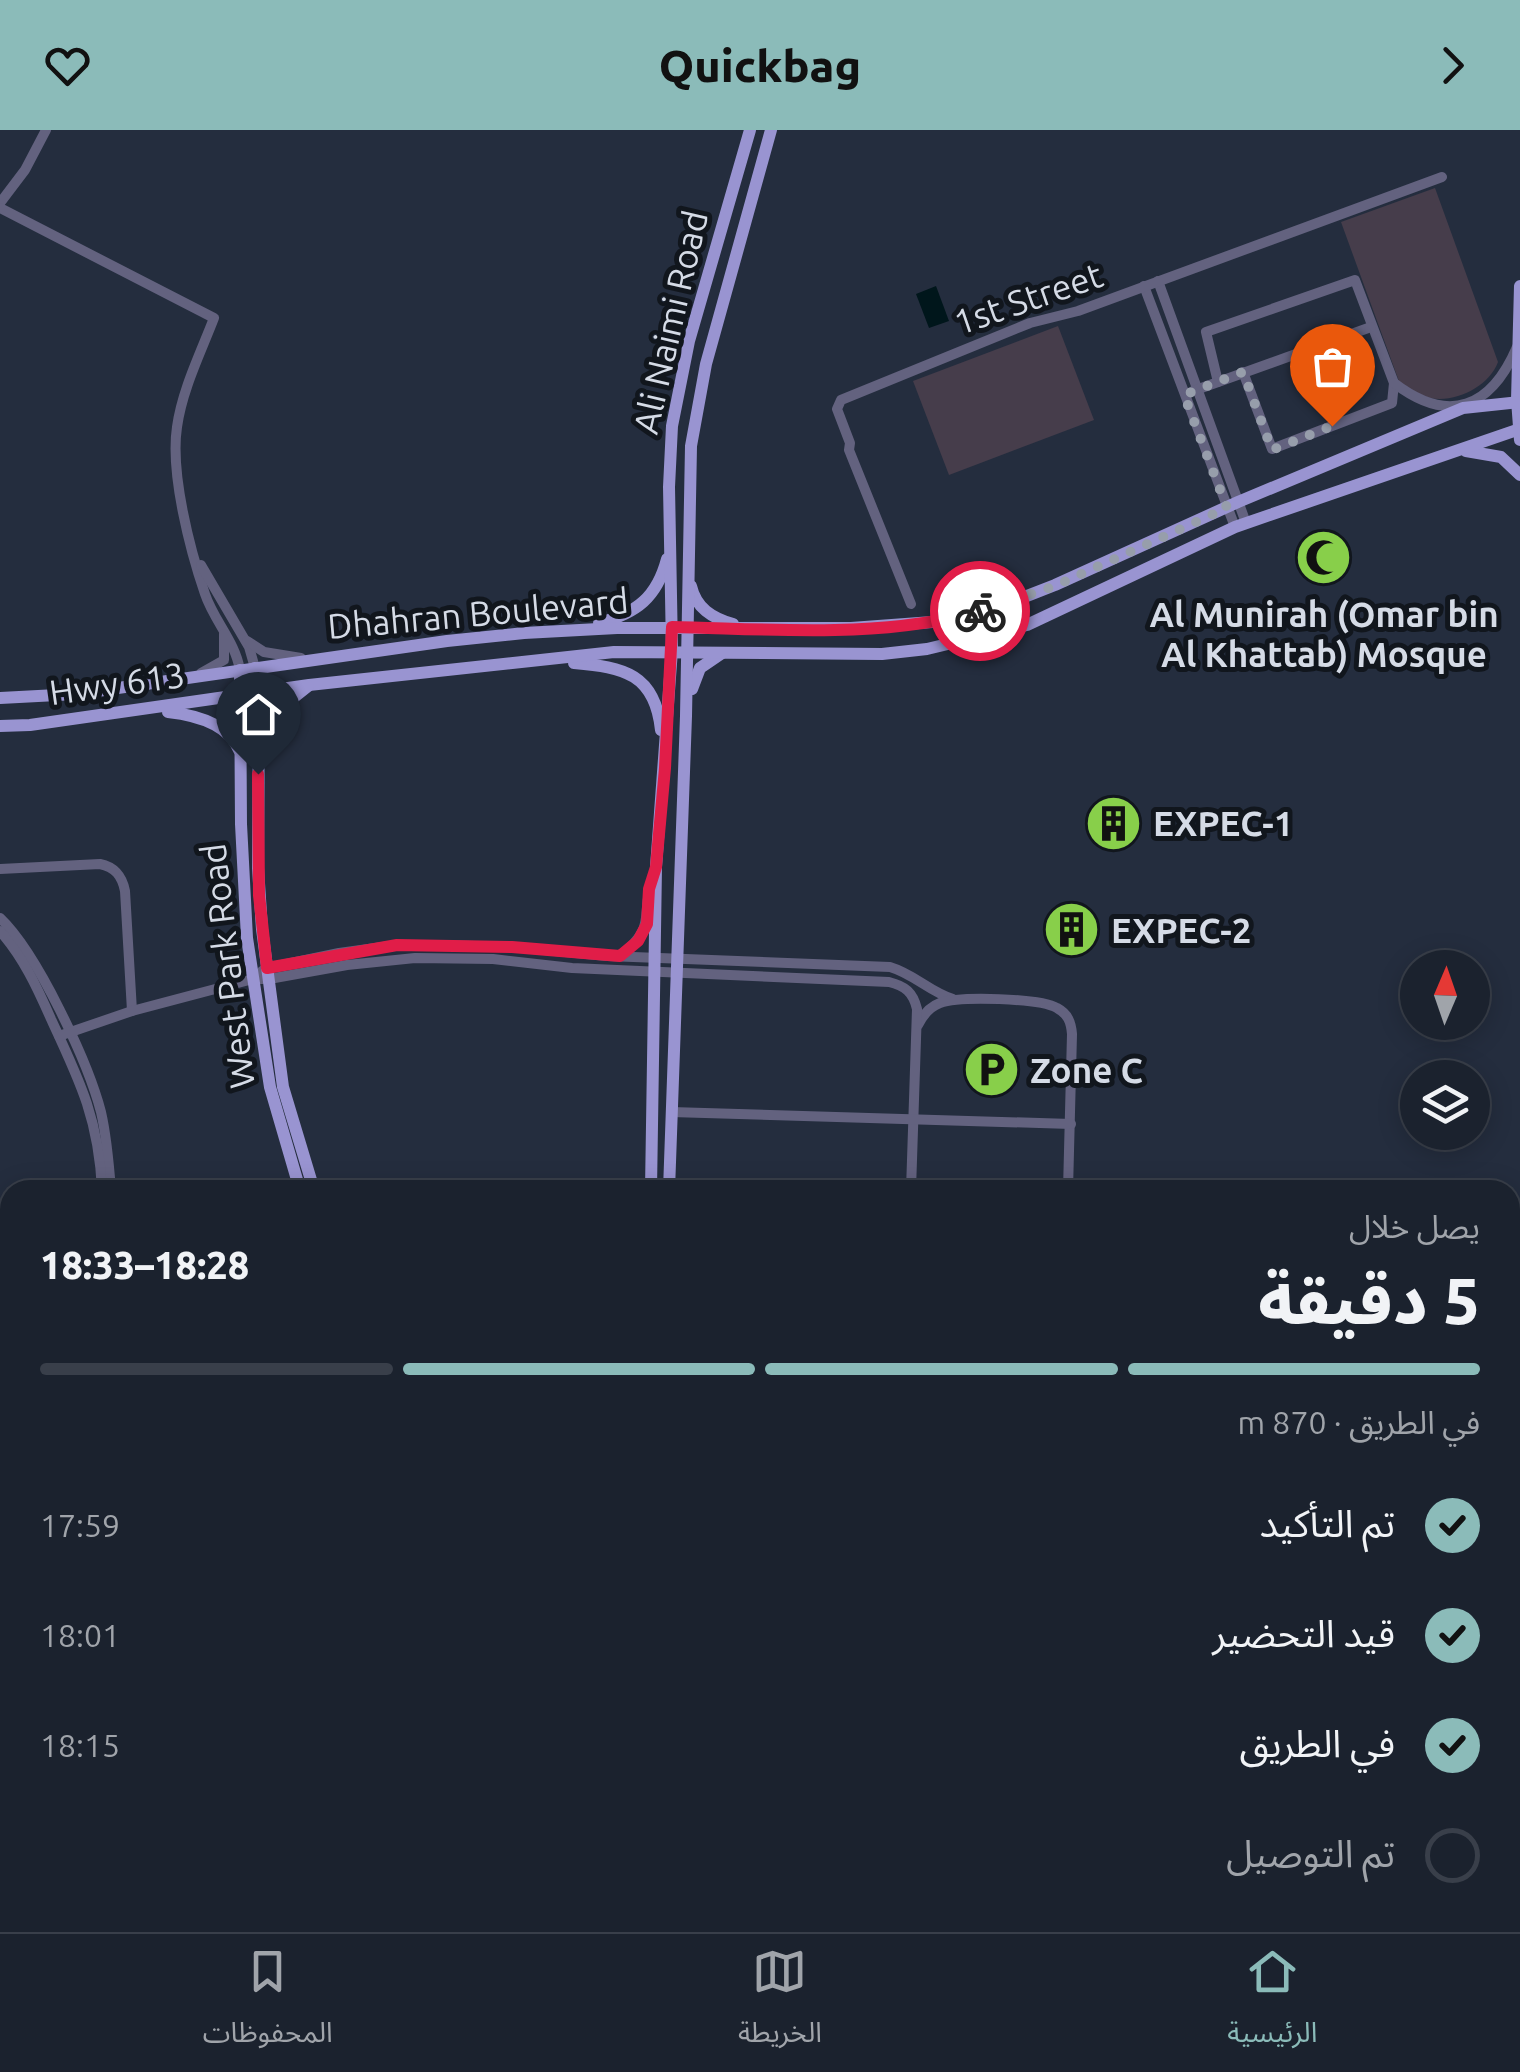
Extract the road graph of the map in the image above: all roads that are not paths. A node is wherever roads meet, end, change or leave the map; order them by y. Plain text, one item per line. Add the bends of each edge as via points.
1 (46, 130) edge
2 (750, 130) edge
3 (770, 130) edge
4 (1442, 178) dead end
5 (0, 206) edge
6 (1158, 282) junction
7 (1144, 286) junction
8 (1520, 286) edge
9 (1371, 326) junction
10 (1518, 346) edge
11 (1243, 372) junction
12 (1218, 382) junction
13 (1394, 383) junction
14 (1198, 390) junction
15 (1184, 395) junction
16 (1518, 401) edge
17 (1464, 408) junction
18 (1519, 433) edge
19 (1459, 450) junction
20 (1520, 475) edge
21 (1232, 505) junction
22 (1241, 525) junction
23 (671, 542) junction
24 (196, 556) junction
25 (687, 569) junction
26 (910, 604) dead end
27 (218, 619) junction
28 (672, 627) junction
29 (688, 628) junction
30 (750, 629) junction
31 (570, 630) junction
32 (243, 637) junction
33 (672, 650) junction
34 (688, 650) junction
35 (726, 650) junction
36 (312, 659) junction
37 (542, 661) junction
38 (255, 668) junction
39 (240, 670) junction
40 (192, 677) junction
41 (308, 685) junction
42 (259, 692) junction
43 (242, 696) junction
44 (0, 698) edge
45 (141, 710) junction
46 (686, 716) junction
47 (0, 726) edge
48 (242, 762) junction
49 (665, 768) junction
50 (258, 774) junction
51 (656, 867) junction
52 (0, 869) edge
53 (0, 918) edge
54 (0, 931) edge
55 (620, 956) junction
56 (655, 965) junction
57 (677, 965) junction
58 (268, 973) junction
59 (253, 979) junction
60 (953, 999) junction
61 (132, 1011) junction
62 (916, 1032) junction
63 (64, 1034) junction
64 (671, 1112) junction
65 (914, 1119) junction
66 (1071, 1124) junction
67 (299, 1163) junction
68 (101, 1180) edge
69 (110, 1180) edge
70 (295, 1180) edge
71 (300, 1180) edge
72 (310, 1180) edge
73 (651, 1180) edge
74 (669, 1180) edge
75 (911, 1180) edge
76 (1068, 1180) edge

1 - 5 street
2 - 23 main road, Ali Naimi Road via 679,387 670,460
3 - 25 main road, Ali Naimi Road via 697,408
4 - 6 street, 1st Street
5 - 24 street via 214,318 176,435 177,474
6 - 7 street, 1st Street
6 - 14 street
7 - 15 street
7 - 26 street, 1st Street via 1030,322 841,400 837,409 849,450
8 - 10 main road
9 - 11 street
9 - 12 street via 1355,280 1206,332
9 - 13 street
10 - 16 main road
10 - 17 street via 1505,375
11 - 12 street
11 - 13 street via 1272,450 1392,402
12 - 14 street
13 - 17 street via 1412,397
14 - 15 street
14 - 21 street
15 - 21 street
16 - 17 main road, Dhahran Boulevard
16 - 18 main road
17 - 21 main road, Dhahran Boulevard
18 - 19 main road, Hwy 613
19 - 20 main road via 1501,457
19 - 22 main road, Hwy 613
21 - 22 street
21 - 30 main road, Dhahran Boulevard via 1055,586 946,621
22 - 35 main road, Hwy 613 via 1027,626 972,640 882,654
23 - 28 main road, Ali Naimi Road
23 - 31 main road via 663,575 638,608
24 - 27 street
24 - 32 street
25 - 29 main road, Ali Naimi Road
25 - 30 main road via 703,609
27 - 39 street
27 - 40 street via 224,660
28 - 29 main road, Dhahran Boulevard
28 - 31 main road, Dhahran Boulevard
28 - 33 main road, Ali Naimi Road
29 - 30 main road, Dhahran Boulevard
29 - 34 main road, Ali Naimi Road
31 - 36 main road, Dhahran Boulevard
32 - 36 street via 274,655
32 - 38 street
33 - 34 main road, Hwy 613
33 - 37 main road, Hwy 613
33 - 49 main road, Ali Naimi Road
34 - 35 main road, Hwy 613
34 - 46 main road, Ali Naimi Road
35 - 46 main road via 700,668
36 - 38 main road, Dhahran Boulevard
37 - 41 main road, Hwy 613
37 - 49 main road via 618,667 640,681 659,716
38 - 39 main road, Dhahran Boulevard
38 - 42 main road, West Park Road
39 - 40 main road, Dhahran Boulevard
39 - 43 main road, West Park Road
40 - 44 main road, Dhahran Boulevard
41 - 42 main road, Hwy 613
41 - 50 main road via 274,713
42 - 43 main road, Hwy 613
42 - 50 main road, West Park Road
43 - 45 main road, Hwy 613
43 - 48 main road, West Park Road
45 - 47 main road, Hwy 613
45 - 48 main road via 200,717 232,738
46 - 57 main road, Ali Naimi Road
48 - 59 main road, West Park Road via 242,872
49 - 51 main road, Ali Naimi Road
50 - 58 main road, West Park Road via 258,882
51 - 55 street via 647,924
51 - 56 main road, Ali Naimi Road
52 - 61 street via 100,864 120,876
53 - 63 street via 35,964
54 - 63 street
55 - 56 street
55 - 58 street via 397,945
56 - 57 street
56 - 58 street via 415,958
56 - 73 main road, Ali Naimi Road
57 - 60 street via 890,967
57 - 62 street via 898,984 914,998
57 - 64 main road, Ali Naimi Road
58 - 59 street
58 - 67 main road, West Park Road
59 - 61 street
59 - 67 main road, West Park Road via 274,1108
60 - 62 street via 932,1006
60 - 66 street via 1039,1002 1063,1012 1072,1034
61 - 63 street
62 - 65 street
63 - 68 street via 93,1116
63 - 69 street via 100,1109
64 - 65 street
64 - 74 main road, Ali Naimi Road
65 - 66 street
65 - 75 street
66 - 76 street
67 - 70 main road
67 - 71 main road, West Park Road
67 - 72 main road, West Park Road

